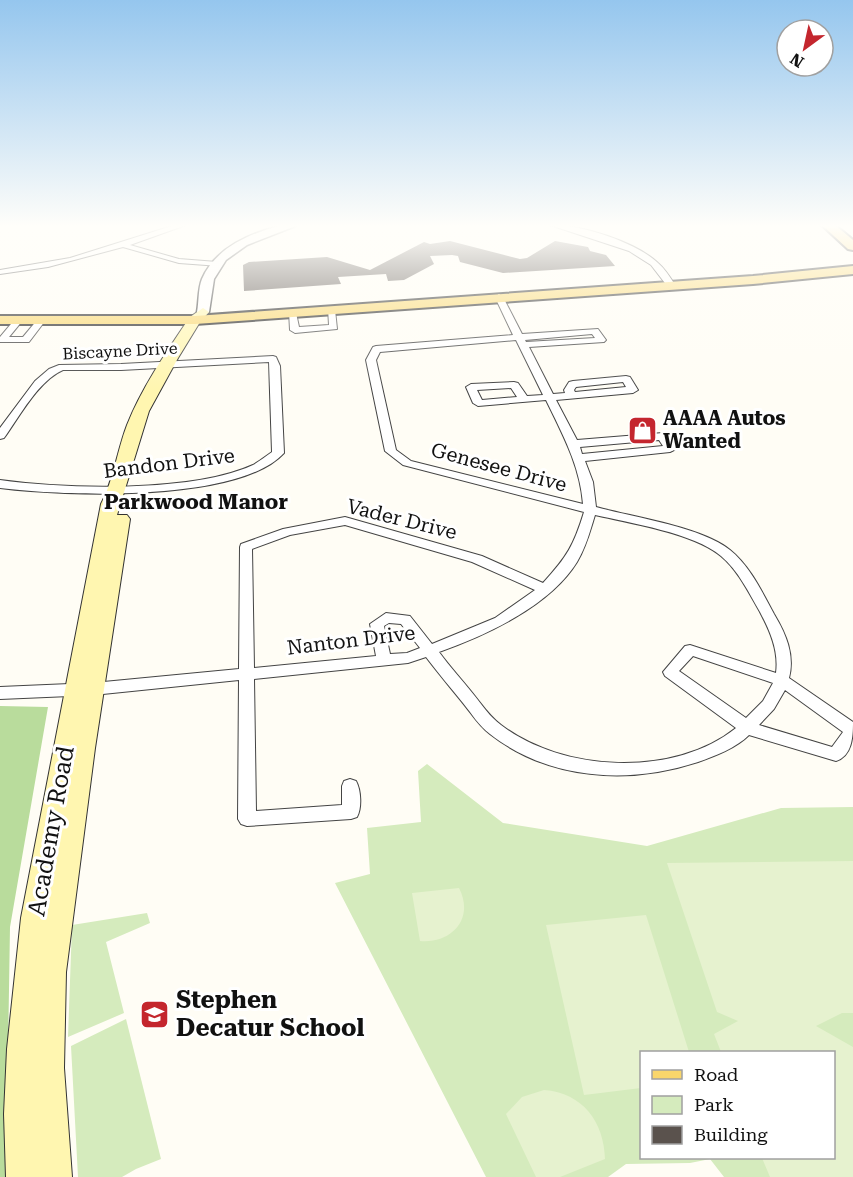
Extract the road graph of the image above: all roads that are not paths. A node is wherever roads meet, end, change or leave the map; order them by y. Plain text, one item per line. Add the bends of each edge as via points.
1 (197, 280) edge
2 (672, 280) edge
3 (694, 280) edge
4 (705, 280) edge
5 (674, 282) junction
6 (499, 297) junction
7 (0, 313) edge
8 (196, 315) junction
9 (22, 317) junction
10 (0, 320) edge
11 (41, 321) junction
12 (592, 331) dead end
13 (521, 341) junction
14 (273, 359) joint
15 (167, 364) junction
16 (571, 395) junction
17 (548, 398) junction
18 (524, 399) dead end
19 (0, 436) edge
20 (575, 451) junction
21 (0, 484) edge
22 (118, 490) junction
23 (590, 511) junction
24 (544, 589) junction
25 (429, 651) junction
26 (384, 660) junction
27 (246, 673) junction
28 (782, 681) junction
29 (85, 689) junction
30 (0, 693) edge
31 (748, 728) junction
32 (350, 786) dead end
33 (23, 1177) edge
34 (55, 1177) edge

1 - 8 street
2 - 5 street
3 - 5 main road
4 - 5 main road
5 - 6 main road
5 - 8 main road
6 - 8 main road via 292,313
6 - 13 street, Nanton Drive
7 - 9 main road
8 - 9 main road
8 - 11 main road
8 - 15 main road, Academy Road
9 - 10 main road
9 - 11 main road
9 - 11 street via 2,340 26,340
12 - 13 street via 601,340
13 - 17 street, Nanton Drive
13 - 23 street, Genesee Drive via 376,349 371,360 390,452 397,458
14 - 15 street, Biscayne Drive
14 - 22 street, Bandon Drive via 278,453 269,463 205,481
15 - 19 street, Biscayne Drive via 62,367 52,371
15 - 22 main road, Academy Road via 135,424
16 - 16 street via 573,384 626,379 633,390
16 - 17 street
17 - 18 street
17 - 20 street, Nanton Drive
20 - 20 street via 663,436 670,449
20 - 23 street, Nanton Drive via 587,482
21 - 22 street, Bandon Drive via 54,490
22 - 29 main road, Academy Road via 123,504
23 - 24 street, Nanton Drive via 582,540 570,562
23 - 28 street, Genesee Drive via 686,534 730,556 780,636
24 - 25 street, Nanton Drive via 500,621
24 - 27 street, Vader Drive via 477,559 345,521 287,532 246,547
25 - 26 street, Nanton Drive
25 - 26 street via 405,619 386,618 377,624
25 - 31 street via 494,729 541,756 571,765 602,770 655,767 716,748
26 - 27 street, Nanton Drive
27 - 29 street, Nanton Drive
27 - 32 street via 247,819 351,812
28 - 31 street
28 - 31 street via 852,730 836,755
28 - 31 street via 690,650 670,672
29 - 30 street, Nanton Drive
29 - 33 main road, Academy Road via 35,918 27,982 20,1114
29 - 34 main road, Academy Road via 52,972 48,1068

